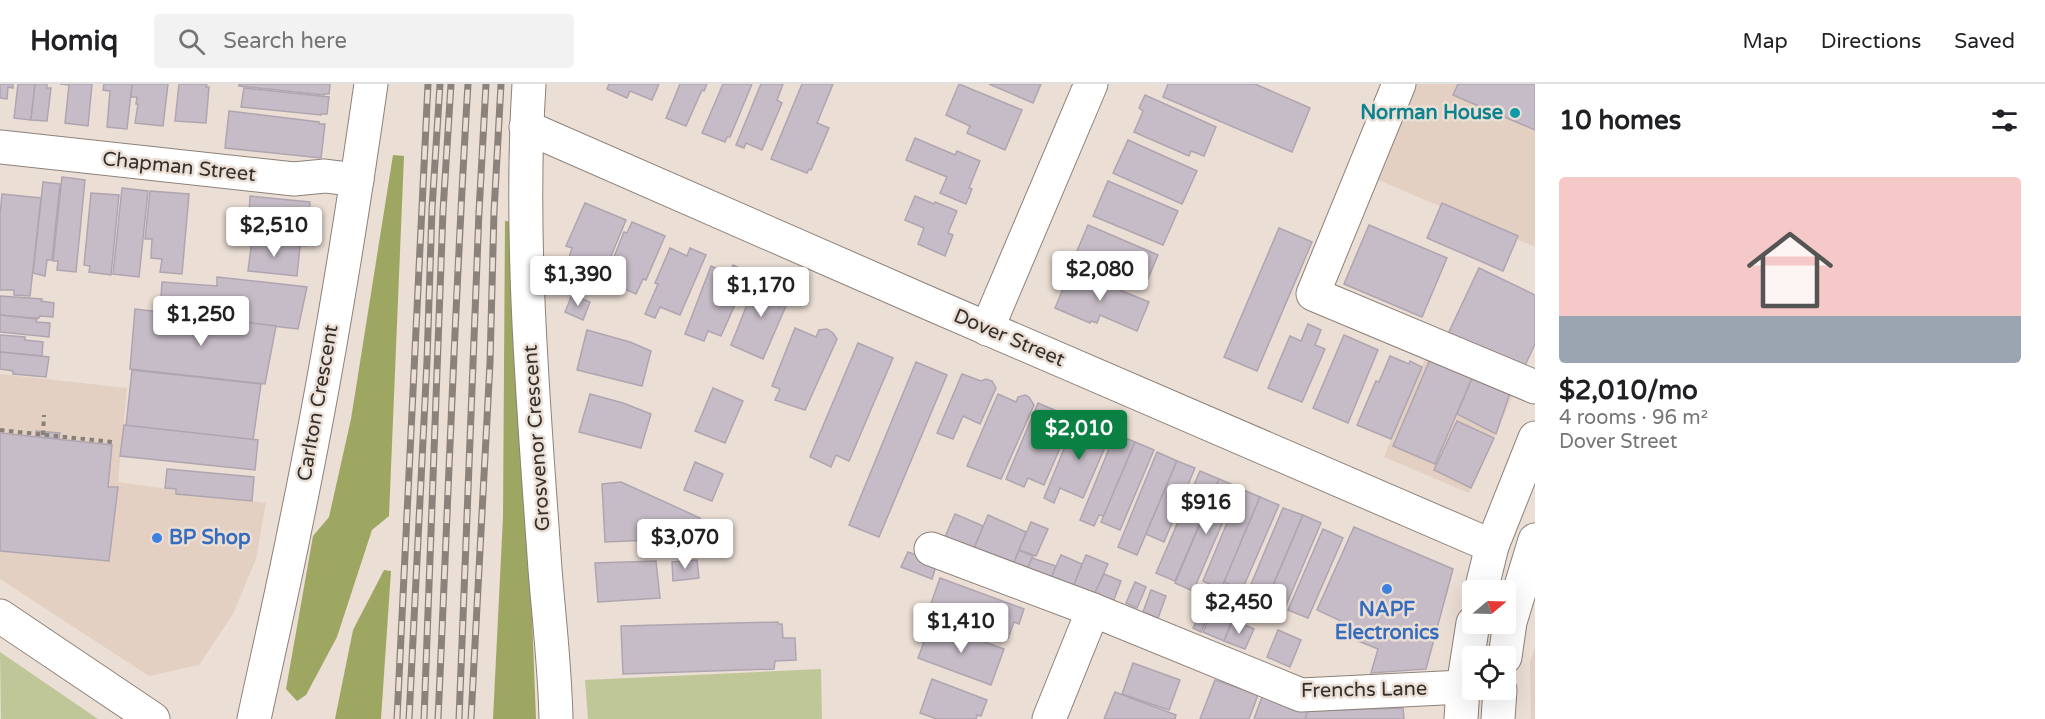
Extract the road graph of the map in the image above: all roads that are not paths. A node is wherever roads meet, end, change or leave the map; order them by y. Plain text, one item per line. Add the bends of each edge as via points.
1 (371, 84) edge
2 (529, 84) edge
3 (1091, 84) edge
4 (1399, 84) edge
5 (526, 127) junction
6 (0, 147) edge
7 (357, 180) junction
8 (987, 329) junction
9 (1535, 387) edge
10 (1535, 438) edge
11 (1535, 540) edge
12 (1492, 546) junction
13 (931, 549) dead end
14 (1484, 580) edge
15 (1093, 610) junction
16 (0, 616) edge
17 (1471, 634) edge
18 (1506, 646) edge
19 (1499, 700) edge
20 (1462, 703) edge
21 (153, 719) edge
22 (254, 719) edge
23 (556, 719) edge
24 (1049, 719) edge
25 (1498, 719) edge

1 - 7 main road, Carlton Crescent
2 - 5 main road, Grosvenor Crescent
3 - 8 main road
4 - 9 main road via 1313,294
5 - 8 main road, Dover Street
5 - 23 main road, Grosvenor Crescent via 531,350
6 - 7 main road, Chapman Street via 294,179 325,176
7 - 22 main road, Carlton Crescent via 298,511
8 - 12 main road, Dover Street
10 - 12 main road
11 - 18 main road
12 - 14 main road
13 - 15 main road, Frenchs Lane
15 - 20 main road, Frenchs Lane via 1301,695
15 - 24 main road
16 - 21 main road
17 - 20 main road
19 - 25 main road

